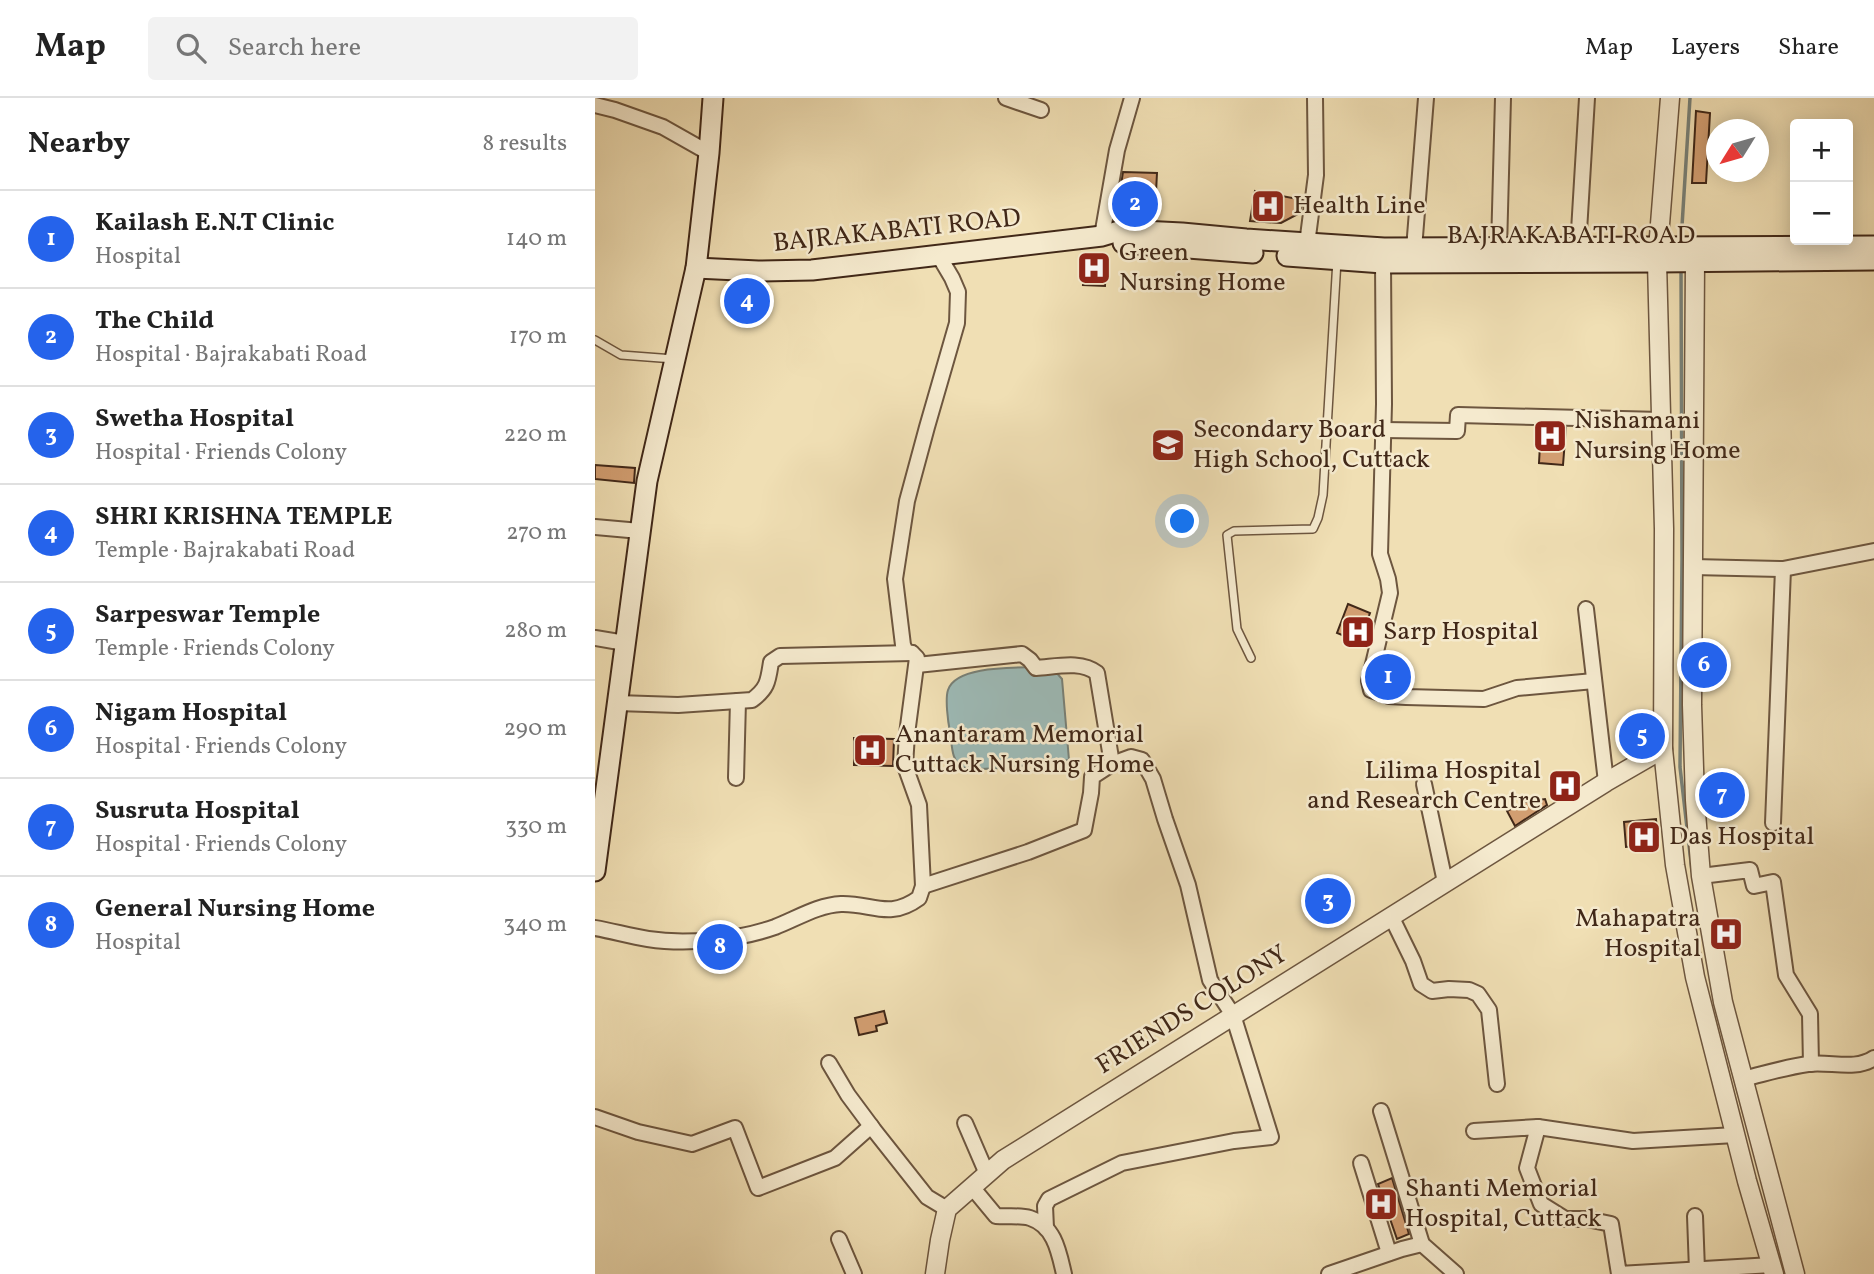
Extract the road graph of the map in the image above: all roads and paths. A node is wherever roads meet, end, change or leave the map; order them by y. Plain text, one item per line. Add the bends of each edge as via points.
1 (713, 98) edge
2 (1006, 98) edge
3 (1132, 98) edge
4 (1315, 98) edge
5 (1426, 98) edge
6 (1503, 98) edge
7 (1587, 98) edge
8 (1670, 98) edge
9 (595, 105) edge
10 (1041, 110) dead end
11 (709, 153) junction
12 (1102, 236) junction
13 (1307, 244) junction
14 (1874, 246) edge
15 (1414, 248) junction
16 (1499, 248) junction
17 (1578, 248) junction
18 (1660, 255) junction
19 (939, 256) junction
20 (1690, 257) junction
21 (1337, 260) junction
22 (1874, 260) edge
23 (1383, 263) junction
24 (697, 268) junction
25 (595, 340) edge
26 (675, 359) junction
27 (1661, 420) junction
28 (1383, 430) junction
29 (595, 527) edge
30 (640, 531) junction
31 (1874, 551) edge
32 (1693, 567) junction
33 (1783, 569) junction
34 (1585, 609) dead end
35 (595, 638) edge
36 (625, 643) junction
37 (1251, 658) dead end
38 (914, 659) junction
39 (1594, 681) junction
40 (738, 701) junction
41 (617, 703) junction
42 (1663, 749) junction
43 (1112, 764) junction
44 (736, 778) dead end
45 (1605, 782) junction
46 (1424, 785) dead end
47 (600, 801) edge
48 (1773, 823) dead end
49 (595, 871) edge
50 (1701, 876) junction
51 (1445, 882) junction
52 (923, 886) junction
53 (1391, 916) junction
54 (595, 928) edge
55 (1233, 1015) junction
56 (1874, 1058) edge
57 (829, 1063) dead end
58 (1811, 1064) junction
59 (1743, 1079) junction
60 (1497, 1084) dead end
61 (1381, 1111) dead end
62 (595, 1117) edge
63 (965, 1123) dead end
64 (871, 1126) junction
65 (1538, 1127) junction
66 (1474, 1131) dead end
67 (1735, 1135) junction
68 (1361, 1163) dead end
69 (986, 1174) junction
70 (972, 1187) junction
71 (947, 1209) junction
72 (1695, 1216) dead end
73 (1046, 1228) junction
74 (839, 1239) dead end
75 (1422, 1244) junction
76 (1389, 1253) junction
77 (1697, 1270) junction
78 (1773, 1270) edge
79 (854, 1274) edge
80 (935, 1274) edge
81 (1064, 1274) edge
82 (1329, 1274) edge
83 (1456, 1274) edge
84 (1794, 1274) edge

1 - 11 main road
2 - 10 street
3 - 12 street via 1117,150
4 - 13 street via 1316,175
5 - 15 street
6 - 16 street
7 - 17 street
8 - 18 street
9 - 11 street via 663,127
11 - 24 main road
12 - 13 main road, BAJRAKABATI ROAD via 1122,230
12 - 19 main road, BAJRAKABATI ROAD
12 - 21 main road, BAJRAKABATI ROAD via 1120,242
13 - 15 main road, BAJRAKABATI ROAD
14 - 20 main road, BAJRAKABATI ROAD
15 - 16 main road, BAJRAKABATI ROAD
16 - 17 main road, BAJRAKABATI ROAD
17 - 18 main road, BAJRAKABATI ROAD
18 - 20 main road, BAJRAKABATI ROAD
18 - 23 main road, BAJRAKABATI ROAD
18 - 27 street
19 - 24 main road, BAJRAKABATI ROAD via 812,270
19 - 38 street via 958,292 957,323 907,502 895,579 903,645
20 - 22 main road, BAJRAKABATI ROAD
20 - 32 street
21 - 23 main road, BAJRAKABATI ROAD
21 - 37 lane via 1318,518 1313,529 1234,530 1227,535 1237,629
23 - 28 street
24 - 26 main road
25 - 26 lane via 621,355
26 - 30 main road
27 - 28 street via 1458,415 1457,431
27 - 42 street
28 - 39 street via 1380,554 1391,593 1369,681 1371,690 1389,696 1484,699 1517,688
29 - 30 street
30 - 36 main road
31 - 33 street
32 - 33 street
32 - 50 street via 1693,733
33 - 48 street
34 - 39 street
35 - 36 street
36 - 41 main road
38 - 40 street via 780,656 771,662 761,693 752,700
38 - 43 street via 1022,654 1035,668 1084,665 1092,669 1097,673
38 - 52 street via 905,766 919,806
39 - 45 street
40 - 41 street
40 - 44 street
41 - 47 main road
42 - 45 street, FRIENDS COLONY
42 - 67 street via 1675,865 1695,977
43 - 52 street via 1092,777 1084,830
43 - 55 street via 1131,757 1142,760 1153,779 1188,885 1210,980
45 - 51 street, FRIENDS COLONY
46 - 51 street
47 - 49 main road
50 - 58 street via 1750,870 1754,886 1773,882 1786,975 1810,1014
50 - 59 street via 1723,1002
51 - 53 street, FRIENDS COLONY
52 - 54 street via 919,898 898,909 841,904 775,927 709,940 649,939
53 - 55 street, FRIENDS COLONY
53 - 60 street via 1421,984 1432,991 1469,990 1478,994 1489,1010
55 - 69 street, FRIENDS COLONY
55 - 73 street via 1271,1137 1122,1163 1049,1199
56 - 58 street via 1867,1063
57 - 64 street
58 - 59 street
59 - 84 street
61 - 75 street
62 - 64 street via 692,1143 734,1128 758,1188 835,1158
63 - 69 street
64 - 71 street via 926,1197
65 - 66 street
65 - 67 street via 1633,1141
65 - 77 street via 1527,1168 1541,1204 1565,1219 1611,1224 1619,1274
67 - 78 street
68 - 76 street
69 - 70 street, FRIENDS COLONY
70 - 71 street, FRIENDS COLONY
70 - 73 street via 996,1216 1031,1218
71 - 80 street
72 - 77 street
73 - 81 street via 1056,1241
74 - 79 street
75 - 76 street
75 - 83 street
76 - 82 street
77 - 78 street

